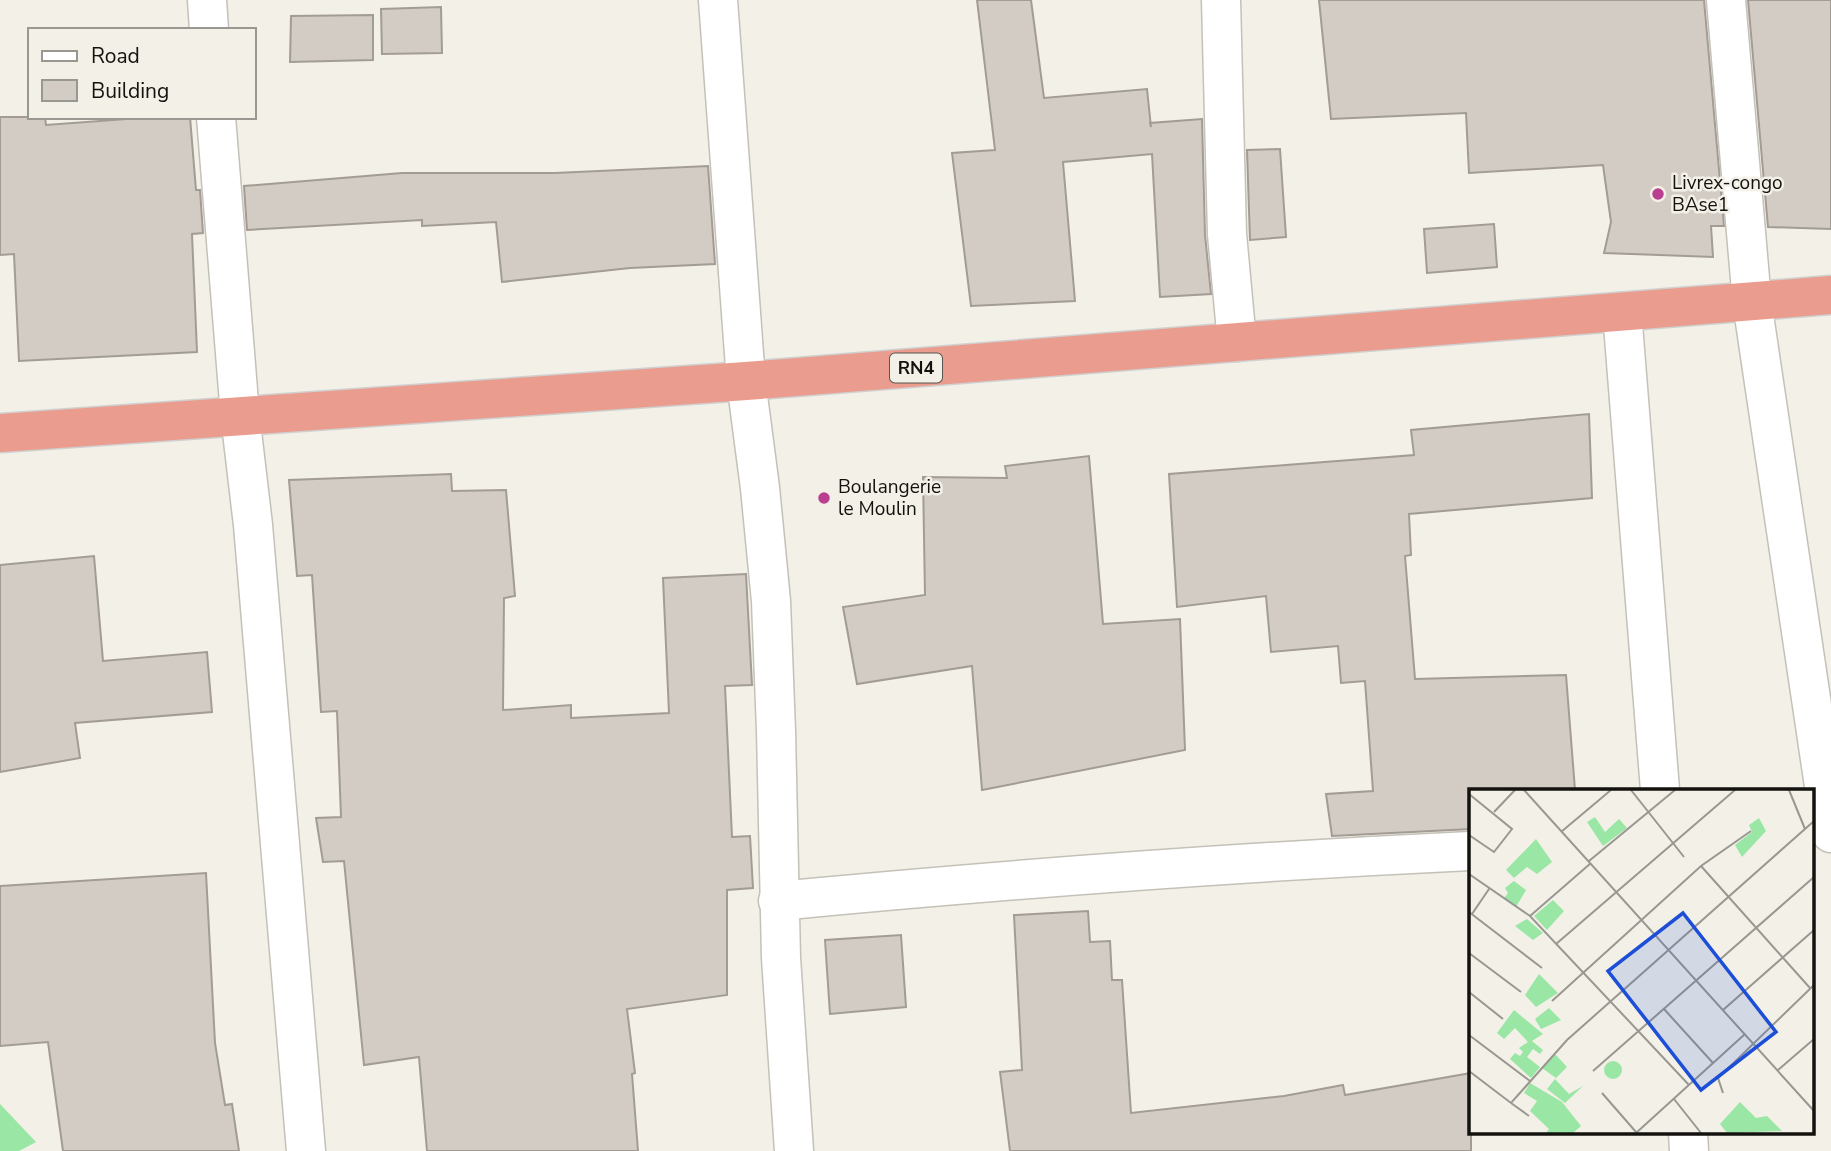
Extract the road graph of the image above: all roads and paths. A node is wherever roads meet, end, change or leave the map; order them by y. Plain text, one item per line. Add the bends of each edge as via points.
1 (207, 0) edge
2 (718, 0) edge
3 (1221, 0) edge
4 (1726, 0) edge
5 (209, 28) edge
6 (216, 119) edge
7 (1831, 295) edge
8 (1752, 302) junction
9 (1622, 312) junction
10 (1237, 342) junction
11 (747, 381) junction
12 (240, 415) junction
13 (0, 433) edge
14 (1660, 789) edge
15 (1831, 833) edge
16 (1469, 851) edge
17 (778, 901) junction
18 (306, 1151) edge
19 (794, 1151) edge

1 - 5 street
2 - 11 street
3 - 10 street via 1227,234
4 - 8 street
6 - 12 street
7 - 8 highway, RN4
8 - 9 highway, RN4
8 - 15 street
9 - 10 highway, RN4
9 - 14 street
10 - 11 highway, RN4
11 - 12 highway, RN4
11 - 17 street via 771,601
12 - 13 highway, RN4
12 - 18 street
16 - 17 street via 1021,878
17 - 19 street

